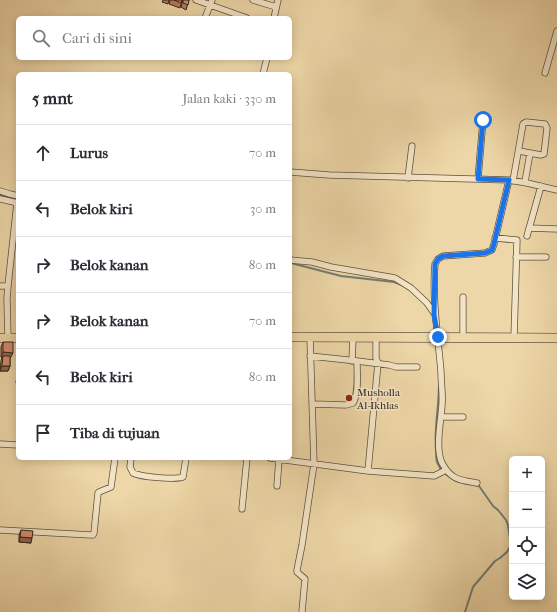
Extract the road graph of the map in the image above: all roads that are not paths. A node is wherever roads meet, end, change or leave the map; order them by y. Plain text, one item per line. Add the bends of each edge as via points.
1 (196, 0) edge
2 (253, 0) edge
3 (278, 0) edge
4 (212, 2) edge
5 (276, 7) junction
6 (206, 16) edge
7 (243, 16) edge
8 (274, 16) edge
9 (557, 31) edge
10 (266, 60) edge
11 (264, 72) edge
12 (546, 73) dead end
13 (483, 120) dead end
14 (412, 146) dead end
15 (519, 151) junction
16 (530, 153) junction
17 (292, 172) edge
18 (408, 178) junction
19 (478, 179) junction
20 (511, 180) junction
21 (525, 182) junction
22 (541, 186) junction
23 (557, 190) edge
24 (0, 191) edge
25 (16, 196) edge
26 (9, 197) junction
27 (0, 199) edge
28 (16, 202) edge
29 (16, 226) edge
30 (529, 228) junction
31 (557, 230) edge
32 (527, 236) dead end
33 (495, 238) junction
34 (516, 257) junction
35 (546, 258) dead end
36 (292, 260) edge
37 (0, 286) edge
38 (8, 286) junction
39 (463, 297) dead end
40 (434, 315) junction
41 (292, 337) edge
42 (310, 337) junction
43 (353, 337) junction
44 (376, 337) junction
45 (436, 337) junction
46 (463, 337) junction
47 (4, 338) edge
48 (16, 338) edge
49 (514, 338) junction
50 (557, 338) edge
51 (310, 356) junction
52 (355, 361) junction
53 (378, 363) junction
54 (416, 367) dead end
55 (313, 404) junction
56 (441, 417) junction
57 (463, 417) dead end
58 (0, 444) edge
59 (16, 446) edge
60 (115, 460) edge
61 (131, 460) edge
62 (186, 460) edge
63 (247, 460) edge
64 (279, 460) edge
65 (286, 460) edge
66 (314, 464) junction
67 (446, 470) junction
68 (368, 471) junction
69 (477, 483) dead end
70 (277, 486) dead end
71 (242, 510) dead end
72 (0, 530) edge
73 (302, 612) edge

1 - 4 street
2 - 5 street
3 - 5 street
4 - 6 street
4 - 7 street
5 - 8 street
9 - 12 street
10 - 11 street
13 - 19 street
14 - 18 street
15 - 16 street
15 - 16 street via 524,123 545,124 547,128 544,154
15 - 20 street
16 - 21 street
17 - 18 street
18 - 19 street
19 - 20 street
20 - 21 street
20 - 33 street
21 - 22 street
22 - 23 street
22 - 30 street
24 - 26 street
25 - 26 street
26 - 27 street
26 - 28 street
29 - 38 street
30 - 31 street
30 - 32 street
33 - 34 street via 516,239
33 - 40 street via 492,250 488,252 443,256 438,259 434,273
34 - 35 street
34 - 49 street
36 - 40 street via 395,278 427,303
37 - 38 street
38 - 47 street
39 - 46 street
40 - 45 street
41 - 42 main road
42 - 43 main road
42 - 51 street
43 - 44 main road
43 - 52 street
44 - 45 main road
44 - 53 street
45 - 46 main road
45 - 56 street via 442,396
46 - 49 main road
47 - 48 main road
49 - 50 main road
51 - 52 street
51 - 55 street
52 - 53 street
52 - 55 street via 357,392 353,403
53 - 54 street via 396,367
53 - 68 street
55 - 66 street
56 - 57 street
56 - 67 street via 440,454
58 - 59 street
60 - 72 street via 111,487 98,494 93,534
61 - 62 street via 130,467 137,475 177,478 182,477
63 - 71 street
64 - 70 street
65 - 66 street
66 - 68 street
66 - 73 street via 297,570 305,579
67 - 68 street via 434,476
67 - 69 street via 454,478

